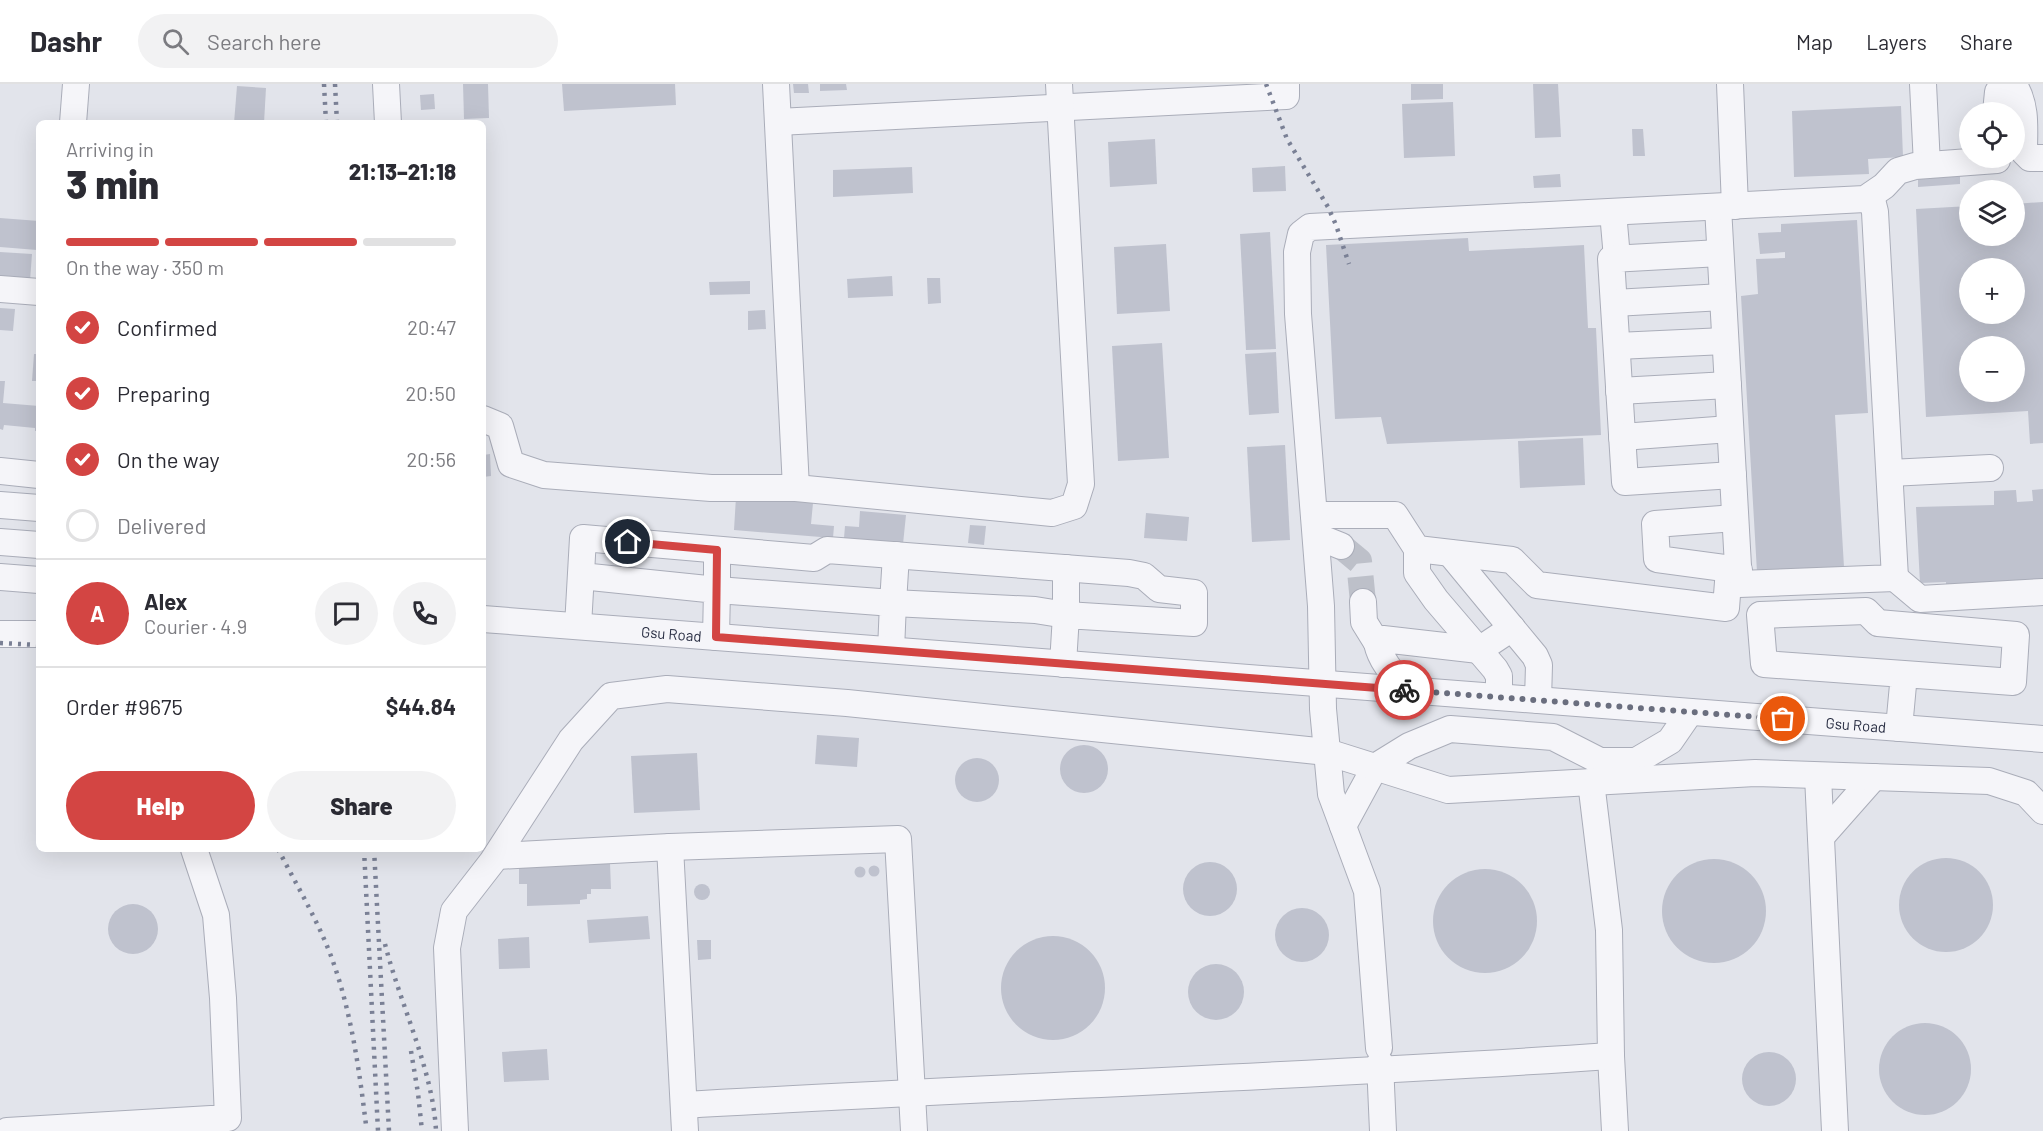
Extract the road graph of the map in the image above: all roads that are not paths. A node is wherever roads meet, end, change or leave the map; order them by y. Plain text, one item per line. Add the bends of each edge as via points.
1 (76, 84) edge
2 (386, 84) edge
3 (776, 84) edge
4 (1286, 84) edge
5 (1730, 84) edge
6 (1923, 84) edge
7 (1060, 96) edge
8 (1997, 102) edge
9 (2022, 102) edge
10 (73, 120) edge
11 (388, 120) edge
12 (778, 122) junction
13 (2025, 153) edge
14 (2043, 158) edge
15 (1959, 163) edge
16 (1927, 165) junction
17 (1871, 196) junction
18 (1726, 207) junction
19 (1613, 212) junction
20 (1720, 253) junction
21 (1617, 258) junction
22 (0, 289) edge
23 (36, 292) edge
24 (1723, 297) junction
25 (1614, 303) junction
26 (1725, 341) junction
27 (1617, 346) junction
28 (1728, 385) junction
29 (1619, 391) junction
30 (486, 420) edge
31 (1730, 429) junction
32 (1622, 437) junction
33 (1990, 468) dead end
34 (0, 471) edge
35 (1890, 473) junction
36 (36, 475) edge
37 (1733, 475) junction
38 (796, 488) junction
39 (0, 505) edge
40 (36, 508) edge
41 (1736, 518) junction
42 (1315, 526) junction
43 (0, 542) edge
44 (36, 545) edge
45 (1341, 546) tunnel mouth
46 (1417, 549) junction
47 (717, 550) junction
48 (1450, 553) junction
49 (896, 555) junction
50 (1066, 568) junction
51 (1734, 570) junction
52 (581, 576) junction
53 (0, 577) edge
54 (1895, 578) junction
55 (36, 580) edge
56 (717, 590) junction
57 (2043, 592) edge
58 (1363, 602) tunnel mouth
59 (893, 603) junction
60 (1066, 615) junction
61 (486, 619) edge
62 (578, 626) junction
63 (1512, 628) junction
64 (0, 634) edge
65 (36, 634) edge
66 (716, 637) junction
67 (1377, 644) junction
68 (891, 650) junction
69 (1479, 650) junction
70 (1063, 663) junction
71 (1904, 674) junction
72 (1322, 684) junction
73 (1407, 690) junction
74 (1499, 697) junction
75 (1538, 700) junction
76 (1690, 712) junction
77 (1899, 728) junction
78 (2043, 739) edge
79 (1327, 752) junction
80 (1376, 767) junction
81 (1818, 776) junction
82 (1874, 777) junction
83 (1591, 782) junction
84 (2043, 811) edge
85 (1343, 826) junction
86 (1821, 837) junction
87 (670, 847) junction
88 (195, 852) edge
89 (497, 855) junction
90 (1611, 1056) junction
91 (1379, 1061) junction
92 (912, 1092) junction
93 (684, 1105) junction
94 (228, 1124) edge
95 (23, 1130) edge
96 (455, 1131) edge
97 (685, 1131) edge
98 (914, 1131) edge
99 (1383, 1131) edge
100 (1615, 1131) edge
101 (1835, 1131) edge

1 - 10 street
2 - 11 street
3 - 12 street
4 - 7 street via 1286,96
5 - 18 street
6 - 16 street
7 - 12 street
7 - 38 street via 1081,484 1074,506 1053,513
8 - 9 street via 1998,92 2005,87 2015,87
12 - 38 street
13 - 14 street via 2031,158
15 - 16 street
16 - 17 street via 1898,171
17 - 18 street via 1865,200
17 - 35 street
18 - 19 street
18 - 20 street
19 - 21 street
19 - 42 street via 1310,227 1301,234 1297,252 1298,315
20 - 21 street
20 - 24 street
21 - 25 street via 1611,259
22 - 23 street
24 - 25 street
24 - 26 street
25 - 27 street
26 - 27 street
26 - 28 street
27 - 29 street
28 - 29 street
28 - 31 street
29 - 32 street
30 - 38 street via 500,426 511,464 543,475 711,488
31 - 32 street
31 - 37 street
32 - 37 street via 1625,482
33 - 35 street
34 - 36 street
35 - 54 street
37 - 41 street
39 - 40 street
41 - 51 street
41 - 51 street via 1655,524 1657,559
42 - 45 street
42 - 46 street via 1395,514
42 - 72 street
43 - 44 street
46 - 48 street
46 - 69 street via 1417,573
47 - 49 street via 814,558 827,550
47 - 52 street via 583,538
47 - 56 street
48 - 51 street via 1512,560 1537,585 1726,608
48 - 63 street
49 - 50 street
49 - 59 street
50 - 60 street
50 - 60 street via 1144,576 1159,589 1194,593 1194,623
51 - 54 street via 1739,584
52 - 56 street
52 - 62 street
53 - 55 street
54 - 57 street via 1920,599
56 - 59 street
56 - 66 street
58 - 67 street via 1364,622
59 - 60 street
59 - 68 street
60 - 70 street
61 - 62 street, Gsu Road
62 - 66 street, Gsu Road
63 - 69 street
63 - 75 street via 1539,665
64 - 65 street
66 - 68 street, Gsu Road
67 - 69 street via 1383,639
67 - 73 street via 1389,669
68 - 70 street, Gsu Road
69 - 74 street via 1499,676
70 - 72 street, Gsu Road
71 - 71 street via 2013,682 2016,635 1878,623 1866,611 1760,615 1764,663
71 - 77 street
72 - 73 street, Gsu Road
72 - 79 street
73 - 74 street, Gsu Road
74 - 75 street, Gsu Road
75 - 76 street, Gsu Road
76 - 77 street, Gsu Road
76 - 80 street via 1670,741 1636,761 1600,761 1552,737 1450,729 1409,746
77 - 78 street, Gsu Road
79 - 80 street
79 - 85 street via 1331,794
79 - 89 street via 847,703 667,689 611,696 571,740
80 - 83 street via 1448,790
80 - 85 street
81 - 82 street
81 - 83 street via 1755,773
81 - 86 street
82 - 84 street via 1989,781 2026,793
82 - 86 street
83 - 90 street via 1609,930
85 - 91 street via 1368,891
86 - 101 street
87 - 89 street
87 - 92 street via 898,838
87 - 93 street
88 - 94 street via 216,915
89 - 96 street via 454,911 447,948
90 - 91 street
90 - 100 street
91 - 92 street
91 - 99 street
92 - 93 street
92 - 98 street
93 - 97 street
94 - 95 street

